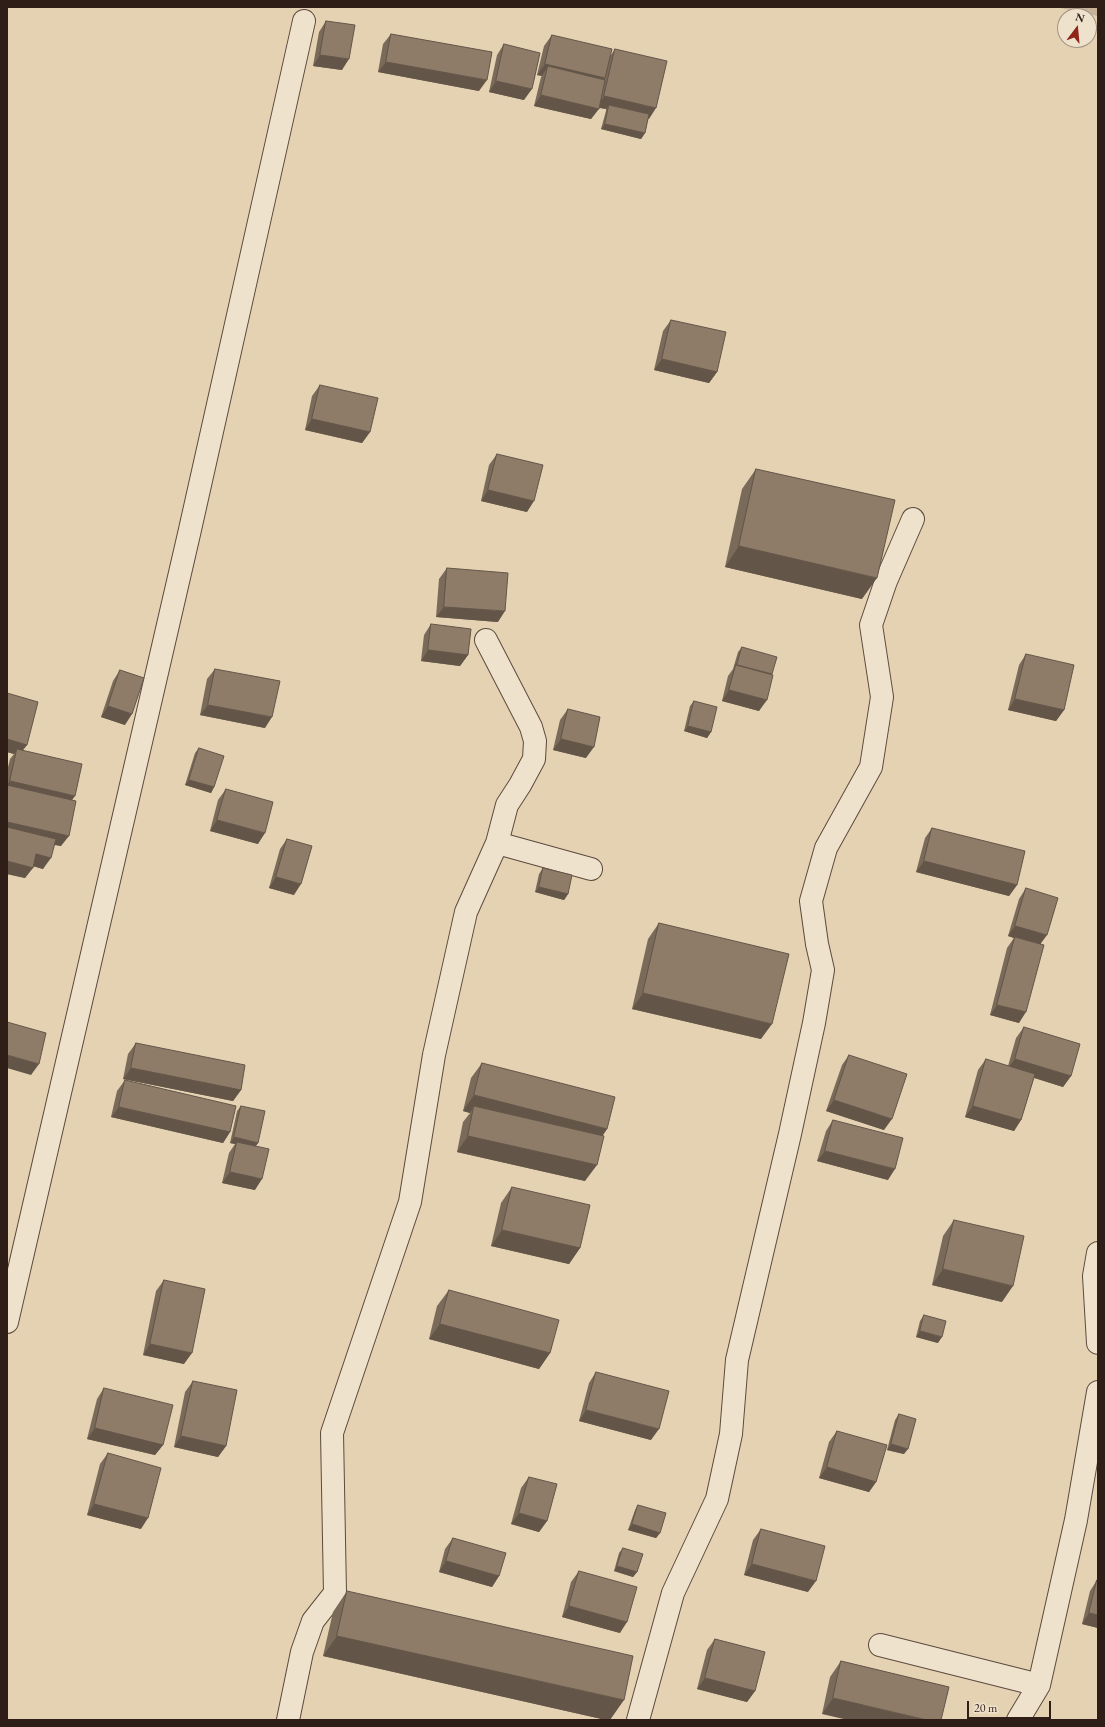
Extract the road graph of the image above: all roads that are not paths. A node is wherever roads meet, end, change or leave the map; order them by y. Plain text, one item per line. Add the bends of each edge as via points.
1 (304, 21) dead end
2 (913, 519) dead end
3 (486, 640) dead end
4 (498, 844) junction
5 (591, 869) dead end
6 (1098, 1253) edge
7 (7, 1322) edge
8 (1098, 1343) edge
9 (1098, 1392) edge
10 (880, 1645) dead end
11 (1039, 1685) junction
12 (288, 1720) edge
13 (638, 1720) edge
14 (1018, 1720) edge

1 - 7 street via 190,534
2 - 13 street via 886,581 871,625 882,697 871,767 826,848 811,901 823,970 790,1134 737,1360 731,1434 717,1500 674,1593
3 - 4 street via 535,740 534,759 506,805
4 - 5 street
4 - 12 street via 466,912 434,1055 410,1202 332,1433 335,1593 314,1621 302,1652
6 - 8 street via 1094,1276
9 - 11 street via 1076,1520
10 - 11 street
11 - 14 street

